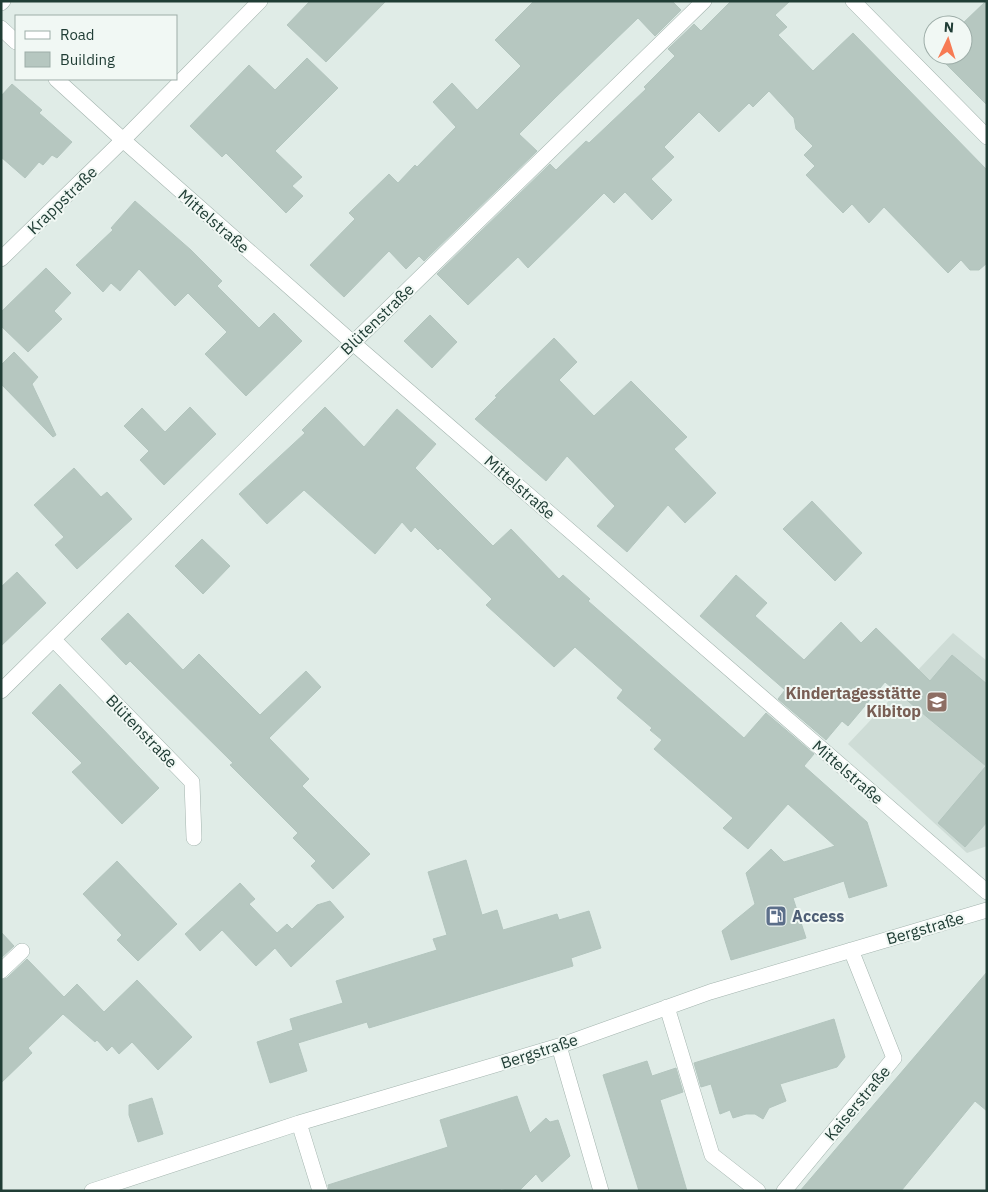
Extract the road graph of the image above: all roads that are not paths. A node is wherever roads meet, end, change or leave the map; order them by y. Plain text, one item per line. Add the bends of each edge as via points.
1 (260, 1) edge
2 (704, 1) edge
3 (853, 1) edge
4 (1, 28) edge
5 (15, 41) edge
6 (57, 80) edge
7 (987, 138) edge
8 (123, 140) junction
9 (1, 259) edge
10 (353, 342) junction
11 (54, 640) junction
12 (1, 691) edge
13 (194, 838) dead end
14 (987, 892) edge
15 (987, 910) edge
16 (851, 950) junction
17 (22, 951) dead end
18 (1, 971) edge
19 (667, 1006) junction
20 (559, 1046) junction
21 (300, 1123) junction
22 (92, 1191) edge
23 (320, 1191) edge
24 (601, 1191) edge
25 (758, 1191) edge
26 (784, 1191) edge

1 - 8 street, Krappstraße
2 - 10 street, Blütenstraße
3 - 7 street
4 - 5 street
6 - 8 street, Mittelstraße
8 - 9 street, Krappstraße
8 - 10 street, Mittelstraße
10 - 11 street, Blütenstraße
10 - 14 street, Mittelstraße
11 - 12 street, Blütenstraße
11 - 13 street, Blütenstraße via 192,782
15 - 16 street, Bergstraße
16 - 19 street, Bergstraße
16 - 26 street, Kaiserstraße via 894,1058
17 - 18 street
19 - 20 street, Bergstraße
19 - 25 street via 712,1154
20 - 21 street, Bergstraße
20 - 24 street
21 - 22 street, Bergstraße
21 - 23 street

